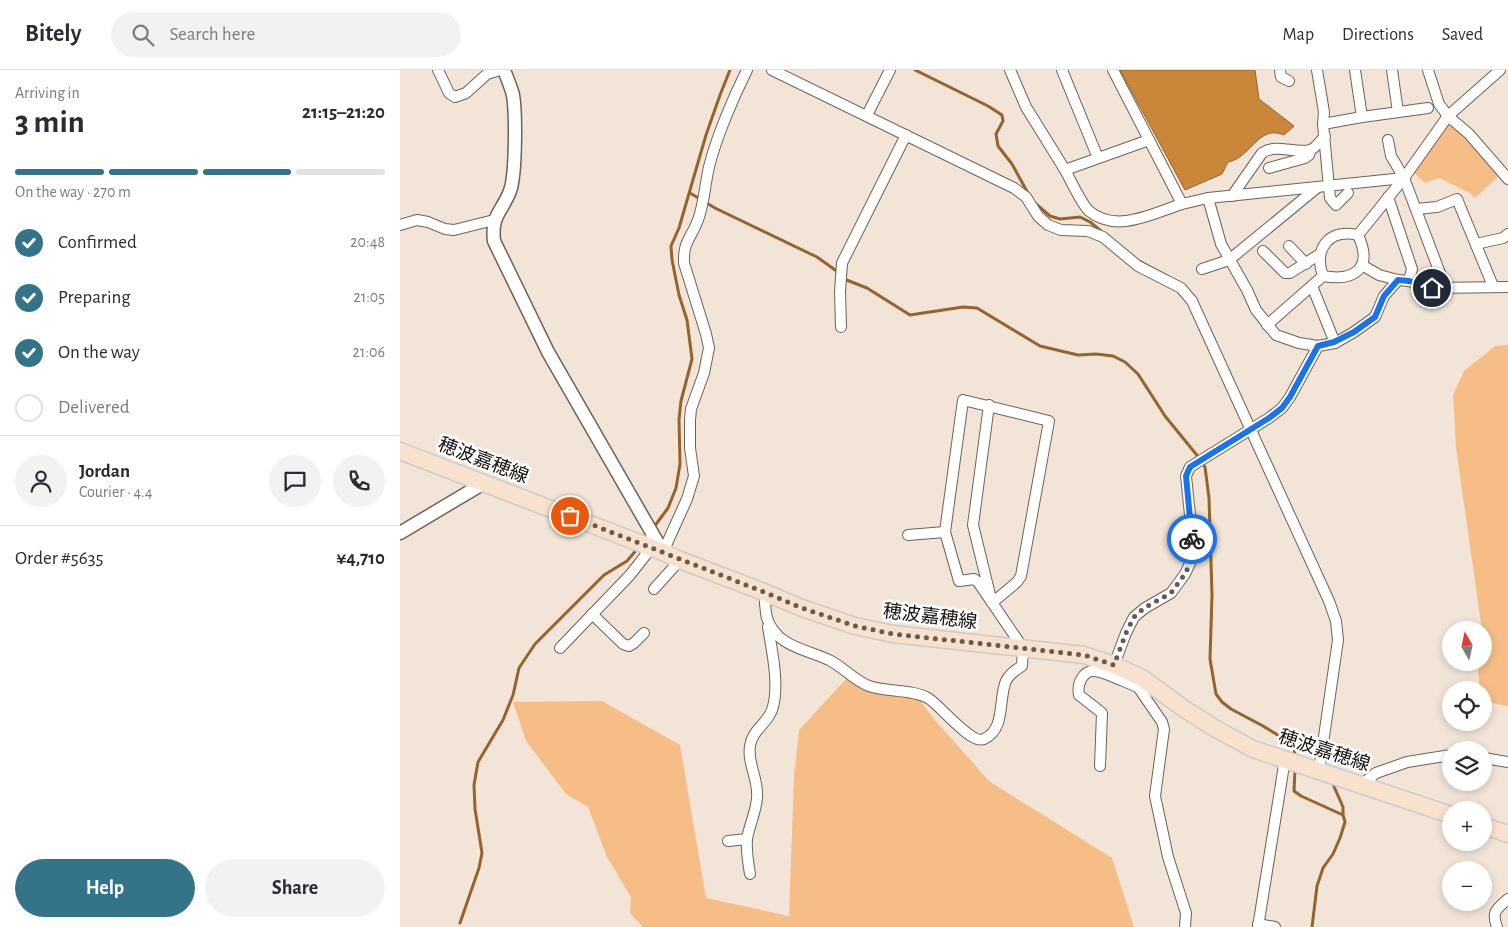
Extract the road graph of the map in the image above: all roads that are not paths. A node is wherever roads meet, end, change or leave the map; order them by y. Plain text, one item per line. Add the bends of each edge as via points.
1 (438, 70) edge
2 (502, 70) edge
3 (747, 70) edge
4 (772, 70) edge
5 (890, 70) edge
6 (1010, 70) edge
7 (1062, 70) edge
8 (1113, 70) edge
9 (1280, 70) edge
10 (1317, 70) edge
11 (1355, 70) edge
12 (1392, 70) edge
13 (1428, 70) edge
14 (1500, 70) edge
15 (1289, 81) dead end
16 (1428, 108) dead end
17 (1398, 112) junction
18 (867, 116) junction
19 (1448, 116) junction
20 (1362, 117) junction
21 (1324, 124) junction
22 (906, 135) junction
23 (1324, 136) junction
24 (1149, 140) junction
25 (1388, 140) dead end
26 (1310, 150) junction
27 (1098, 158) junction
28 (1269, 168) dead end
29 (1065, 170) junction
30 (1404, 178) junction
31 (1508, 179) edge
32 (1329, 185) junction
33 (1318, 187) junction
34 (1348, 193) dead end
35 (1232, 196) junction
36 (1388, 197) junction
37 (1208, 198) junction
38 (1182, 204) junction
39 (1416, 209) junction
40 (494, 220) junction
41 (400, 225) edge
42 (1508, 234) edge
43 (1358, 235) junction
44 (1476, 244) junction
45 (1289, 246) dead end
46 (1263, 251) dead end
47 (1320, 254) junction
48 (1229, 260) junction
49 (1306, 264) junction
50 (1362, 265) junction
51 (1202, 269) dead end
52 (1323, 276) junction
53 (1398, 280) junction
54 (1409, 281) junction
55 (1312, 286) junction
56 (1493, 286) junction
57 (1508, 287) edge
58 (1446, 289) junction
59 (1267, 325) junction
60 (841, 327) dead end
61 (1334, 342) junction
62 (1318, 346) junction
63 (989, 406) junction
64 (1251, 429) junction
65 (400, 451) edge
66 (484, 483) junction
67 (945, 532) junction
68 (400, 533) edge
69 (908, 534) dead end
70 (657, 550) junction
71 (680, 560) junction
72 (654, 589) dead end
73 (764, 592) junction
74 (992, 604) junction
75 (592, 614) junction
76 (767, 618) junction
77 (644, 633) dead end
78 (560, 648) dead end
79 (1023, 648) junction
80 (1114, 665) junction
81 (1140, 683) junction
82 (1442, 756) edge
83 (1285, 759) junction
84 (1492, 759) edge
85 (1508, 762) edge
86 (1100, 766) dead end
87 (1319, 771) junction
88 (1361, 785) junction
89 (1442, 812) edge
90 (1492, 829) edge
91 (1508, 834) edge
92 (747, 839) junction
93 (728, 841) dead end
94 (750, 874) dead end
95 (1508, 899) edge
96 (1258, 926) edge
97 (1185, 927) edge
98 (1275, 927) edge
99 (1497, 927) edge

1 - 2 street via 449,93 455,97 466,93 487,74
2 - 40 street via 513,95 514,153 510,190
3 - 70 street via 715,146 699,220 683,253 709,348 691,409 690,448 694,476 687,499
4 - 18 street
5 - 18 street
6 - 29 street via 1026,107
7 - 27 street
8 - 24 street
9 - 15 street via 1281,77
10 - 21 street
11 - 20 street
12 - 17 street
13 - 19 street via 1439,104
14 - 19 street
16 - 17 street
17 - 20 street
18 - 22 street
19 - 30 street
19 - 31 street via 1469,134
20 - 21 street
21 - 23 street
22 - 60 street via 842,262
22 - 64 street via 1014,188 1026,197 1048,225 1103,237 1138,266 1181,288 1192,301
23 - 26 street
23 - 32 street
24 - 27 street
24 - 38 street
25 - 30 street via 1391,156
26 - 28 street via 1305,158
26 - 35 street via 1267,150
27 - 29 street
29 - 38 street via 1088,210 1111,222 1124,222
30 - 32 street
30 - 36 street
30 - 39 street
32 - 33 street
32 - 34 street via 1330,198 1336,205
33 - 35 street
33 - 48 street
35 - 37 street
36 - 43 street
36 - 54 street via 1412,269
37 - 38 street
37 - 48 street
39 - 44 street via 1437,207 1457,198
39 - 58 street
40 - 41 street via 454,230 417,220
40 - 70 street via 494,241 548,352
42 - 44 street
43 - 47 street via 1348,232 1337,234 1328,239
43 - 50 street via 1364,251
44 - 56 street
45 - 49 street
46 - 49 street via 1285,273
47 - 49 street
47 - 52 street
48 - 51 street
48 - 59 street
50 - 52 street via 1340,278
50 - 53 street via 1379,275
52 - 55 street
53 - 54 street
53 - 61 street via 1384,296 1375,317
54 - 58 street
55 - 59 street
55 - 61 street
56 - 57 street
56 - 58 street
59 - 62 street via 1276,335
61 - 62 street
62 - 64 street via 1282,408
63 - 67 street via 963,400
63 - 74 street via 973,525
63 - 74 street via 1050,421 1021,576
64 - 80 street via 1190,467 1186,476 1192,559 1171,593 1134,617
64 - 87 street via 1336,621 1338,640
65 - 66 main road, 穂波嘉穂線
66 - 68 street
66 - 70 main road, 穂波嘉穂線
67 - 69 street
67 - 74 street via 959,581 974,579
70 - 71 main road, 穂波嘉穂線
70 - 75 street
71 - 72 street
71 - 73 main road, 穂波嘉穂線
73 - 76 street
73 - 79 main road, 穂波嘉穂線 via 855,626 893,634
74 - 79 street
75 - 77 street via 623,644 629,646
75 - 78 street
76 - 79 street via 775,634 790,646 830,661 869,686 927,698 978,740 984,740 997,726 1006,680 1022,666
76 - 92 street via 775,694 772,711 755,732 750,745 757,799
79 - 80 main road, 穂波嘉穂線 via 1084,655
80 - 81 main road, 穂波嘉穂線
81 - 83 main road, 穂波嘉穂線 via 1253,749
81 - 86 street via 1095,671 1082,678 1079,695 1102,713
81 - 97 street via 1164,729 1155,796 1168,857 1186,913
82 - 88 street via 1407,762 1376,773
83 - 87 main road, 穂波嘉穂線
83 - 96 street
84 - 85 street
87 - 88 main road, 穂波嘉穂線
88 - 89 main road, 穂波嘉穂線
90 - 91 main road
92 - 93 street
92 - 94 street
95 - 99 street via 1495,911
96 - 98 street

